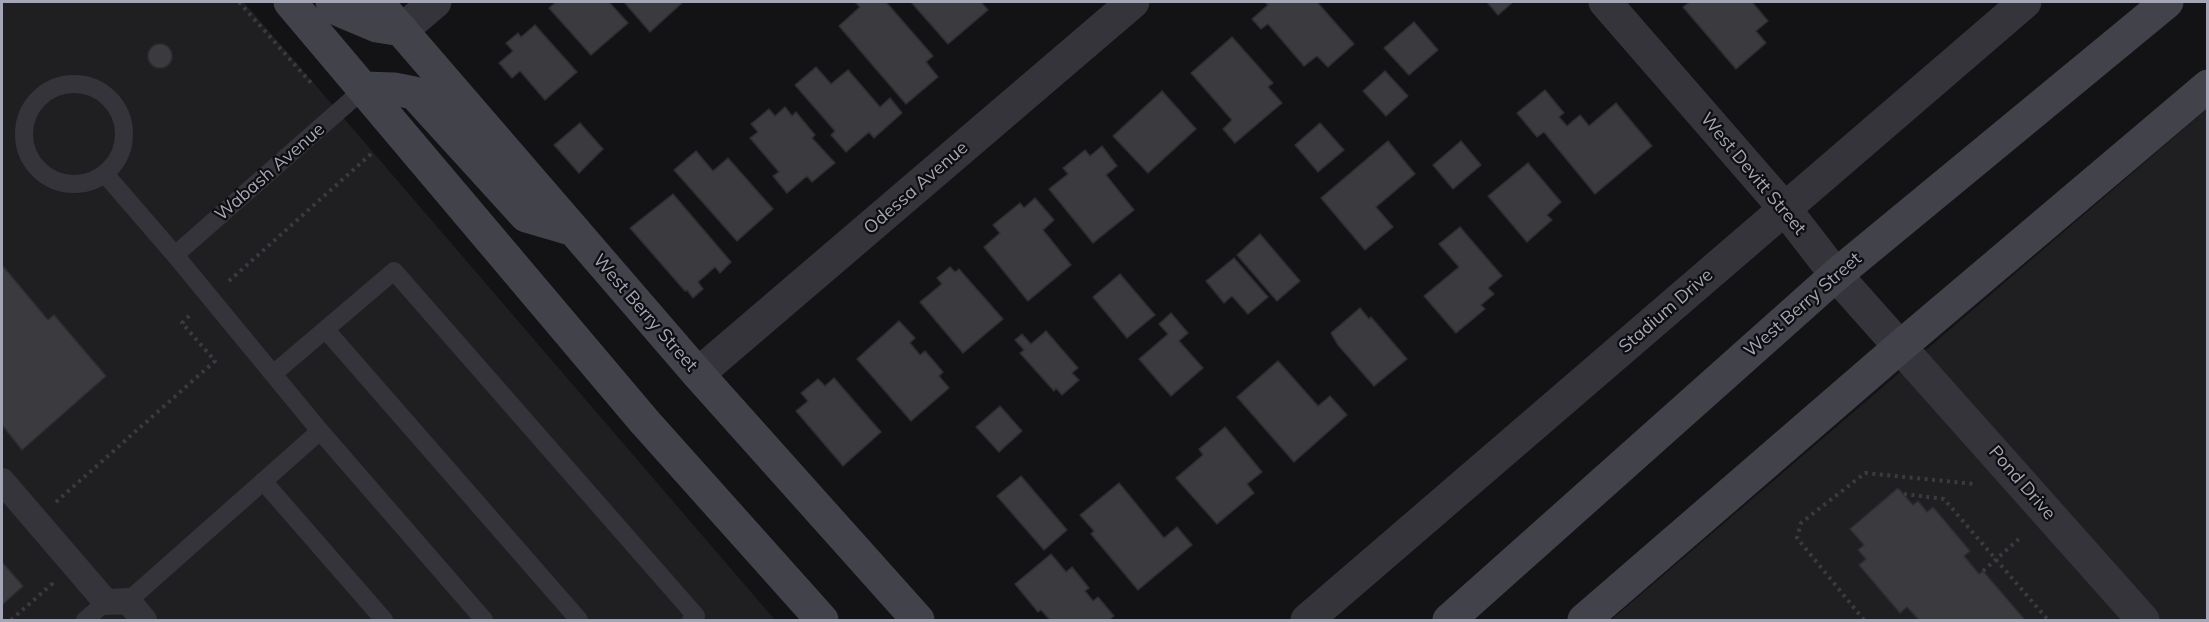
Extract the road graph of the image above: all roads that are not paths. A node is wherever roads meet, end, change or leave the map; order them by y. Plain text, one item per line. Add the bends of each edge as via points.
1 (290, 2) edge
2 (332, 2) edge
3 (377, 2) edge
4 (435, 2) edge
5 (1133, 2) edge
6 (1605, 2) edge
7 (2025, 2) edge
8 (2167, 2) edge
9 (402, 30) junction
10 (2208, 86) edge
11 (365, 88) junction
12 (105, 174) junction
13 (1785, 209) junction
14 (574, 230) junction
15 (175, 255) junction
16 (1836, 275) junction
17 (326, 330) junction
18 (1901, 346) junction
19 (273, 374) junction
20 (699, 374) junction
21 (320, 431) junction
22 (2, 481) edge
23 (263, 481) junction
24 (117, 602) junction
25 (818, 617) edge
26 (85, 621) edge
27 (144, 621) edge
28 (384, 621) edge
29 (484, 621) edge
30 (579, 621) edge
31 (691, 621) edge
32 (918, 621) edge
33 (1307, 621) edge
34 (1449, 621) edge
35 (1584, 621) edge
36 (2143, 621) edge

1 - 11 main road
2 - 9 main road via 339,10 377,26
3 - 9 main road, West Berry Street
4 - 9 street
5 - 20 street, Odessa Avenue
6 - 13 street, West Devitt Street
7 - 13 street, Stadium Drive
8 - 16 main road, West Berry Street
9 - 14 main road, West Berry Street
10 - 18 main road
11 - 14 main road via 414,93 526,216
11 - 15 lane, Wabash Avenue
11 - 25 main road via 645,421
12 - 12 lane via 116,163 125,133 114,103 101,91 85,85 51,89 28,114 24,130 26,148 34,163 59,182 91,182
12 - 15 lane
13 - 16 street, West Devitt Street
13 - 33 street, Stadium Drive
14 - 20 main road, West Berry Street
15 - 19 lane
16 - 18 street, West Devitt Street
16 - 34 main road, West Berry Street
17 - 19 lane
17 - 30 lane
17 - 31 lane via 394,271 696,616
18 - 35 main road
18 - 36 street, Pond Drive
19 - 21 lane
20 - 32 main road, West Berry Street
21 - 23 lane
21 - 29 lane
22 - 24 street
23 - 24 lane
23 - 28 lane
24 - 26 lane
24 - 27 street

